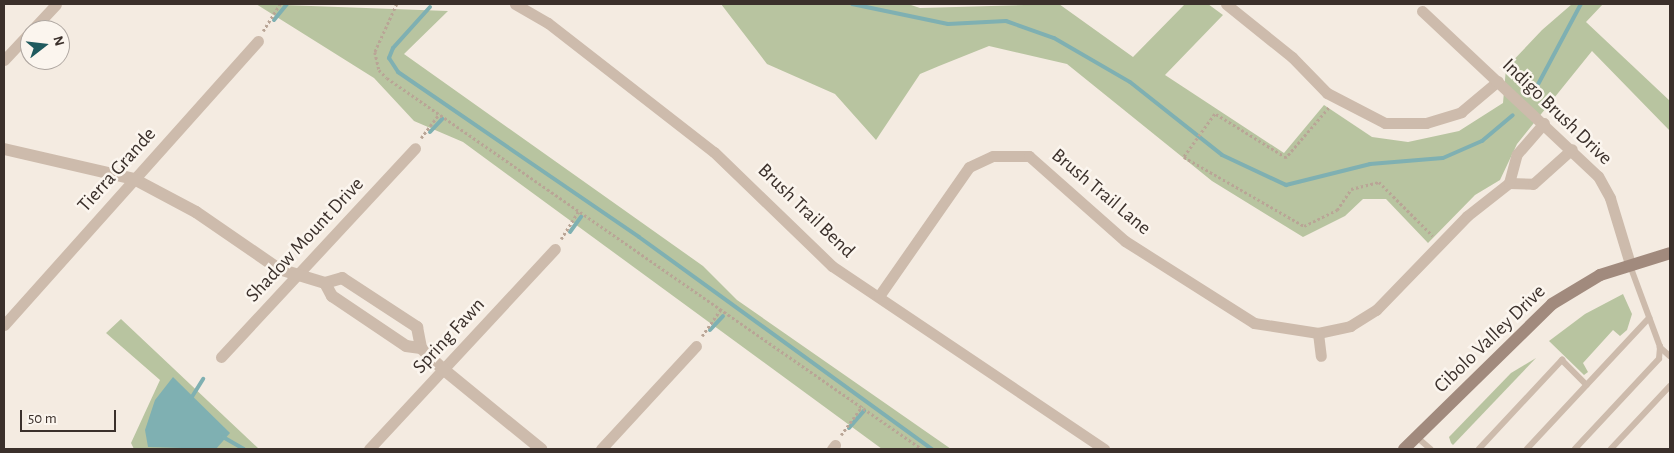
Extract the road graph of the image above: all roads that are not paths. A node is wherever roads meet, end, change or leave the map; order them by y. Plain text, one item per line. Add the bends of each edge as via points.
1 (56, 4) edge
2 (515, 4) edge
3 (1226, 4) edge
4 (1422, 11) dead end
5 (41, 20) edge
6 (258, 41) road end
7 (20, 43) edge
8 (4, 60) edge
9 (1498, 82) junction
10 (1544, 123) junction
11 (4, 148) edge
12 (415, 148) road end
13 (1572, 149) junction
14 (134, 179) junction
15 (1509, 184) junction
16 (555, 249) road end
17 (1670, 253) edge
18 (1630, 264) junction
19 (299, 276) junction
20 (325, 283) junction
21 (880, 296) junction
22 (1650, 318) junction
23 (4, 325) edge
24 (1318, 333) junction
25 (696, 346) road end
26 (1660, 347) junction
27 (422, 348) junction
28 (1321, 356) dead end
29 (1670, 356) edge
30 (221, 357) dead end
31 (443, 369) junction
32 (1587, 385) junction
33 (1670, 386) edge
34 (1417, 437) junction
35 (369, 449) edge
36 (541, 449) edge
37 (601, 449) edge
38 (1104, 449) edge
39 (1404, 449) edge
40 (1431, 449) edge
41 (1479, 449) edge
42 (1528, 449) edge
43 (1575, 449) edge
44 (1611, 449) edge

1 - 5 street
2 - 21 street, Brush Trail Bend via 548,23 714,152 826,260
3 - 9 street via 1267,34 1336,99 1385,123 1426,123 1461,112
4 - 9 street, Indigo Brush Drive
6 - 14 street, Tierra Grande
7 - 8 street
9 - 10 street, Indigo Brush Drive
10 - 13 street, Indigo Brush Drive
10 - 15 street via 1517,154
11 - 14 street
12 - 19 street, Shadow Mount Drive
13 - 15 street via 1532,184
13 - 18 street, Indigo Brush Drive via 1598,176 1610,198
14 - 19 street via 196,212 254,256
14 - 23 street, Tierra Grande
15 - 24 street, Brush Trail Lane via 1467,216 1376,310 1350,326
16 - 31 street, Spring Fawn
17 - 18 main road, Cibolo Valley Drive
18 - 22 lane
18 - 34 main road, Cibolo Valley Drive via 1552,304
19 - 20 street
19 - 30 street, Shadow Mount Drive
20 - 27 street via 332,296 406,346
20 - 27 street via 342,278 383,302 417,327
21 - 24 street, Brush Trail Lane via 969,167 993,156 1029,156 1126,241 1254,323
21 - 38 street, Brush Trail Bend
22 - 26 lane
22 - 32 lane
24 - 28 street
25 - 37 street
26 - 29 lane
26 - 43 lane via 1659,359
27 - 31 street
31 - 35 street, Spring Fawn
31 - 36 street
32 - 41 lane via 1562,360
32 - 42 lane
33 - 44 lane
34 - 39 main road, Cibolo Valley Drive
34 - 40 lane

